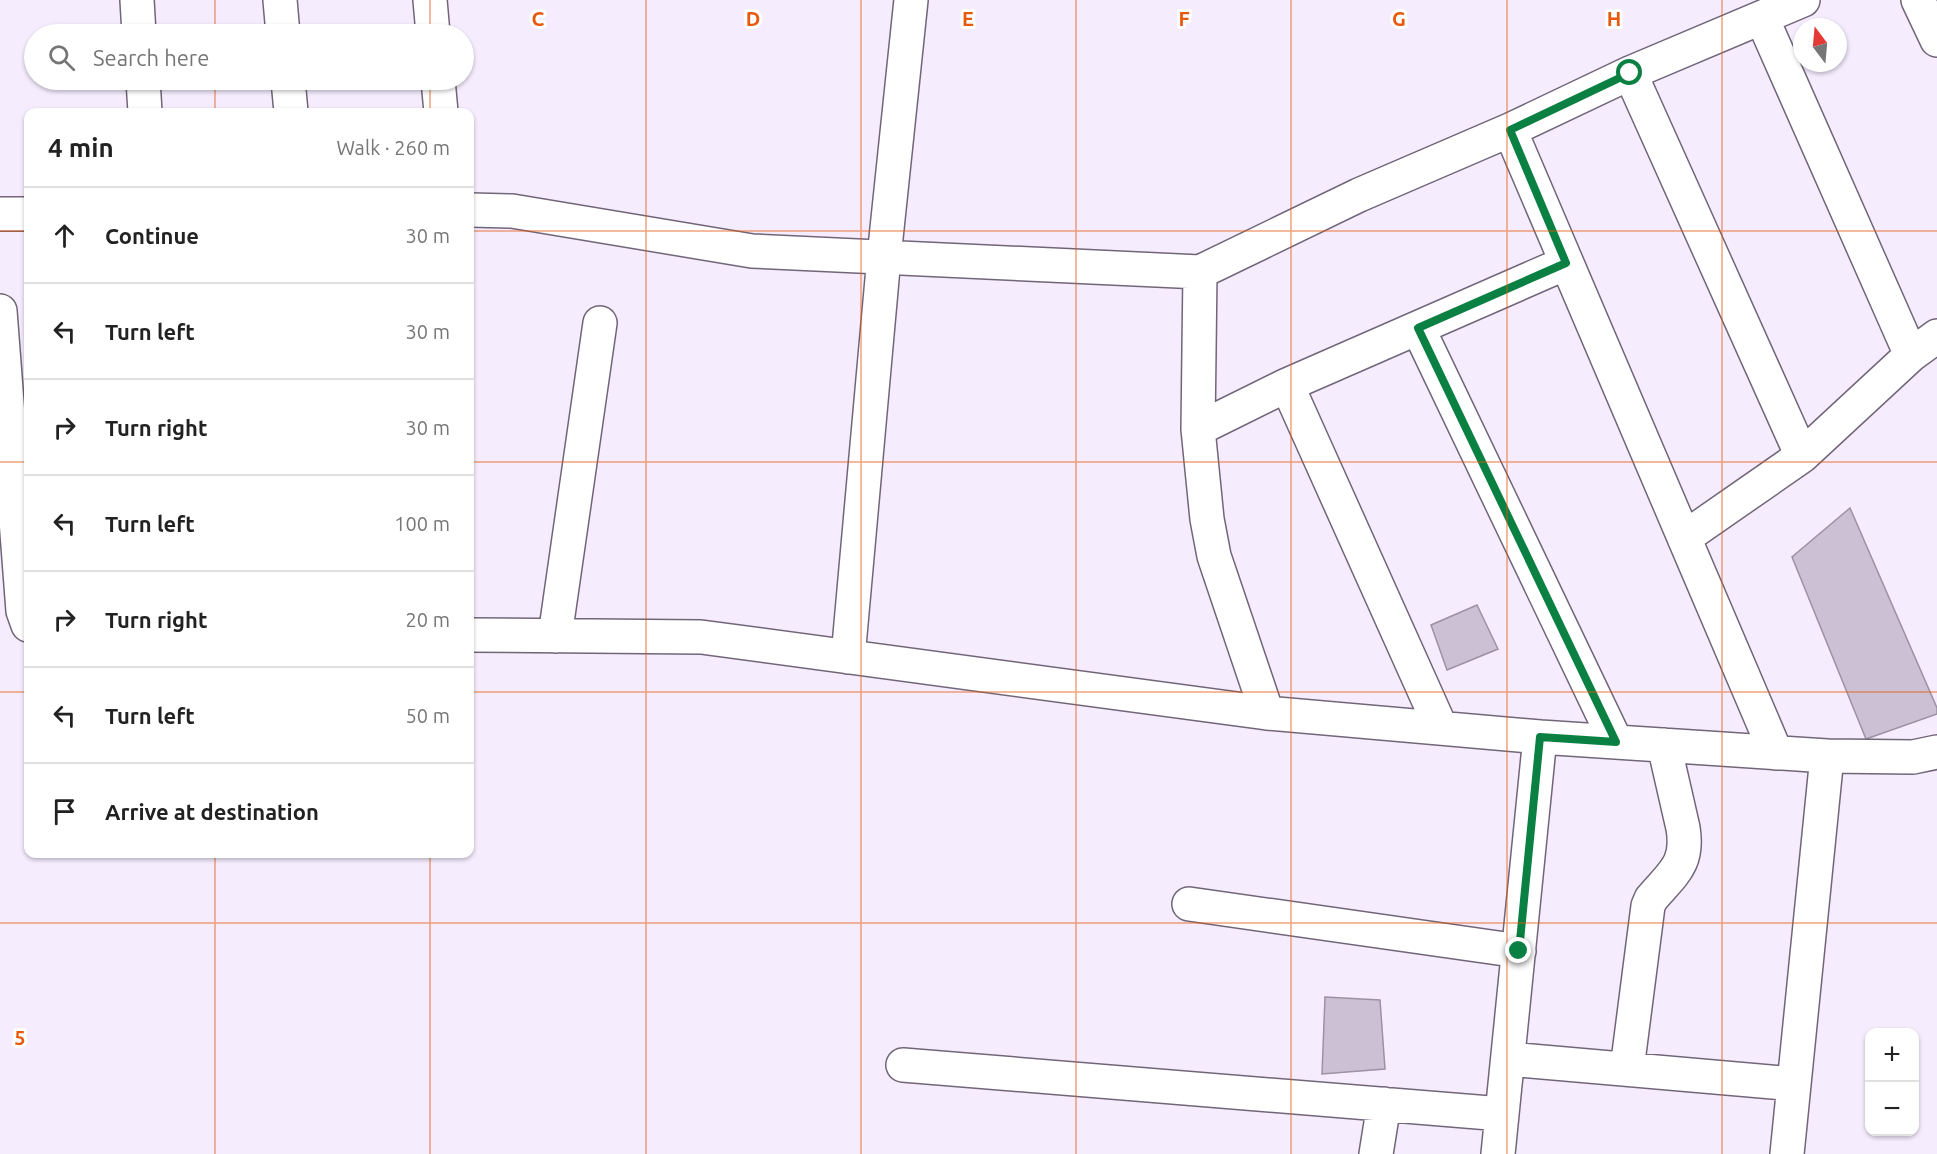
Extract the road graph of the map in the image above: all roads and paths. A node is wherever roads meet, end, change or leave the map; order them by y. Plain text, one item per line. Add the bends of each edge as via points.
1 (137, 0) edge
2 (280, 0) edge
3 (430, 0) edge
4 (911, 0) edge
5 (1803, 0) edge
6 (1918, 0) edge
7 (1762, 18) junction
8 (138, 24) edge
9 (282, 24) edge
10 (432, 24) edge
11 (1937, 40) edge
12 (1630, 73) junction
13 (144, 90) edge
14 (289, 90) edge
15 (439, 90) edge
16 (145, 108) edge
17 (291, 108) edge
18 (441, 108) edge
19 (1510, 130) junction
20 (474, 210) edge
21 (0, 214) edge
22 (24, 214) edge
23 (884, 257) junction
24 (1566, 263) junction
25 (1200, 272) junction
26 (0, 311) edge
27 (600, 322) dead end
28 (1418, 328) junction
29 (1937, 336) edge
30 (1911, 355) junction
31 (1287, 385) junction
32 (1198, 429) junction
33 (1803, 456) junction
34 (1684, 538) junction
35 (24, 614) edge
36 (474, 635) edge
37 (555, 636) junction
38 (848, 657) junction
39 (1267, 713) junction
40 (1441, 728) junction
41 (1540, 737) junction
42 (1616, 742) junction
43 (1664, 746) junction
44 (1929, 750) edge
45 (1776, 753) junction
46 (1827, 756) junction
47 (1189, 904) dead end
48 (1519, 951) junction
49 (1508, 1059) junction
50 (903, 1065) dead end
51 (1627, 1070) junction
52 (1794, 1084) junction
53 (1384, 1104) junction
54 (1502, 1114) junction
55 (1376, 1154) edge
56 (1498, 1154) edge
57 (1787, 1154) edge

1 - 8 street
2 - 9 street
3 - 10 street
4 - 23 street
5 - 7 street
6 - 11 street
7 - 12 street
7 - 30 street
12 - 19 street
12 - 33 street
13 - 16 street
14 - 17 street
15 - 18 street
19 - 24 street
19 - 25 street via 1359,195
20 - 23 street via 512,210 752,250
21 - 22 street
23 - 25 street
23 - 38 street
24 - 28 street
24 - 34 street
25 - 32 street
26 - 35 street
27 - 37 street
28 - 31 street
28 - 42 street
29 - 30 street
30 - 33 street
31 - 32 street
31 - 40 street
32 - 39 street via 1210,540
33 - 34 street
34 - 45 street
36 - 37 street
37 - 38 street via 701,637
38 - 39 street
39 - 40 street
40 - 41 street
41 - 42 street
41 - 48 street
42 - 43 street
43 - 45 street
43 - 51 street via 1685,842 1684,857 1648,906
44 - 46 street
45 - 46 street
46 - 52 street
47 - 48 street
48 - 49 street
49 - 51 street
49 - 54 street
50 - 53 street
51 - 52 street
52 - 57 street
53 - 54 street
53 - 55 street
54 - 56 street

